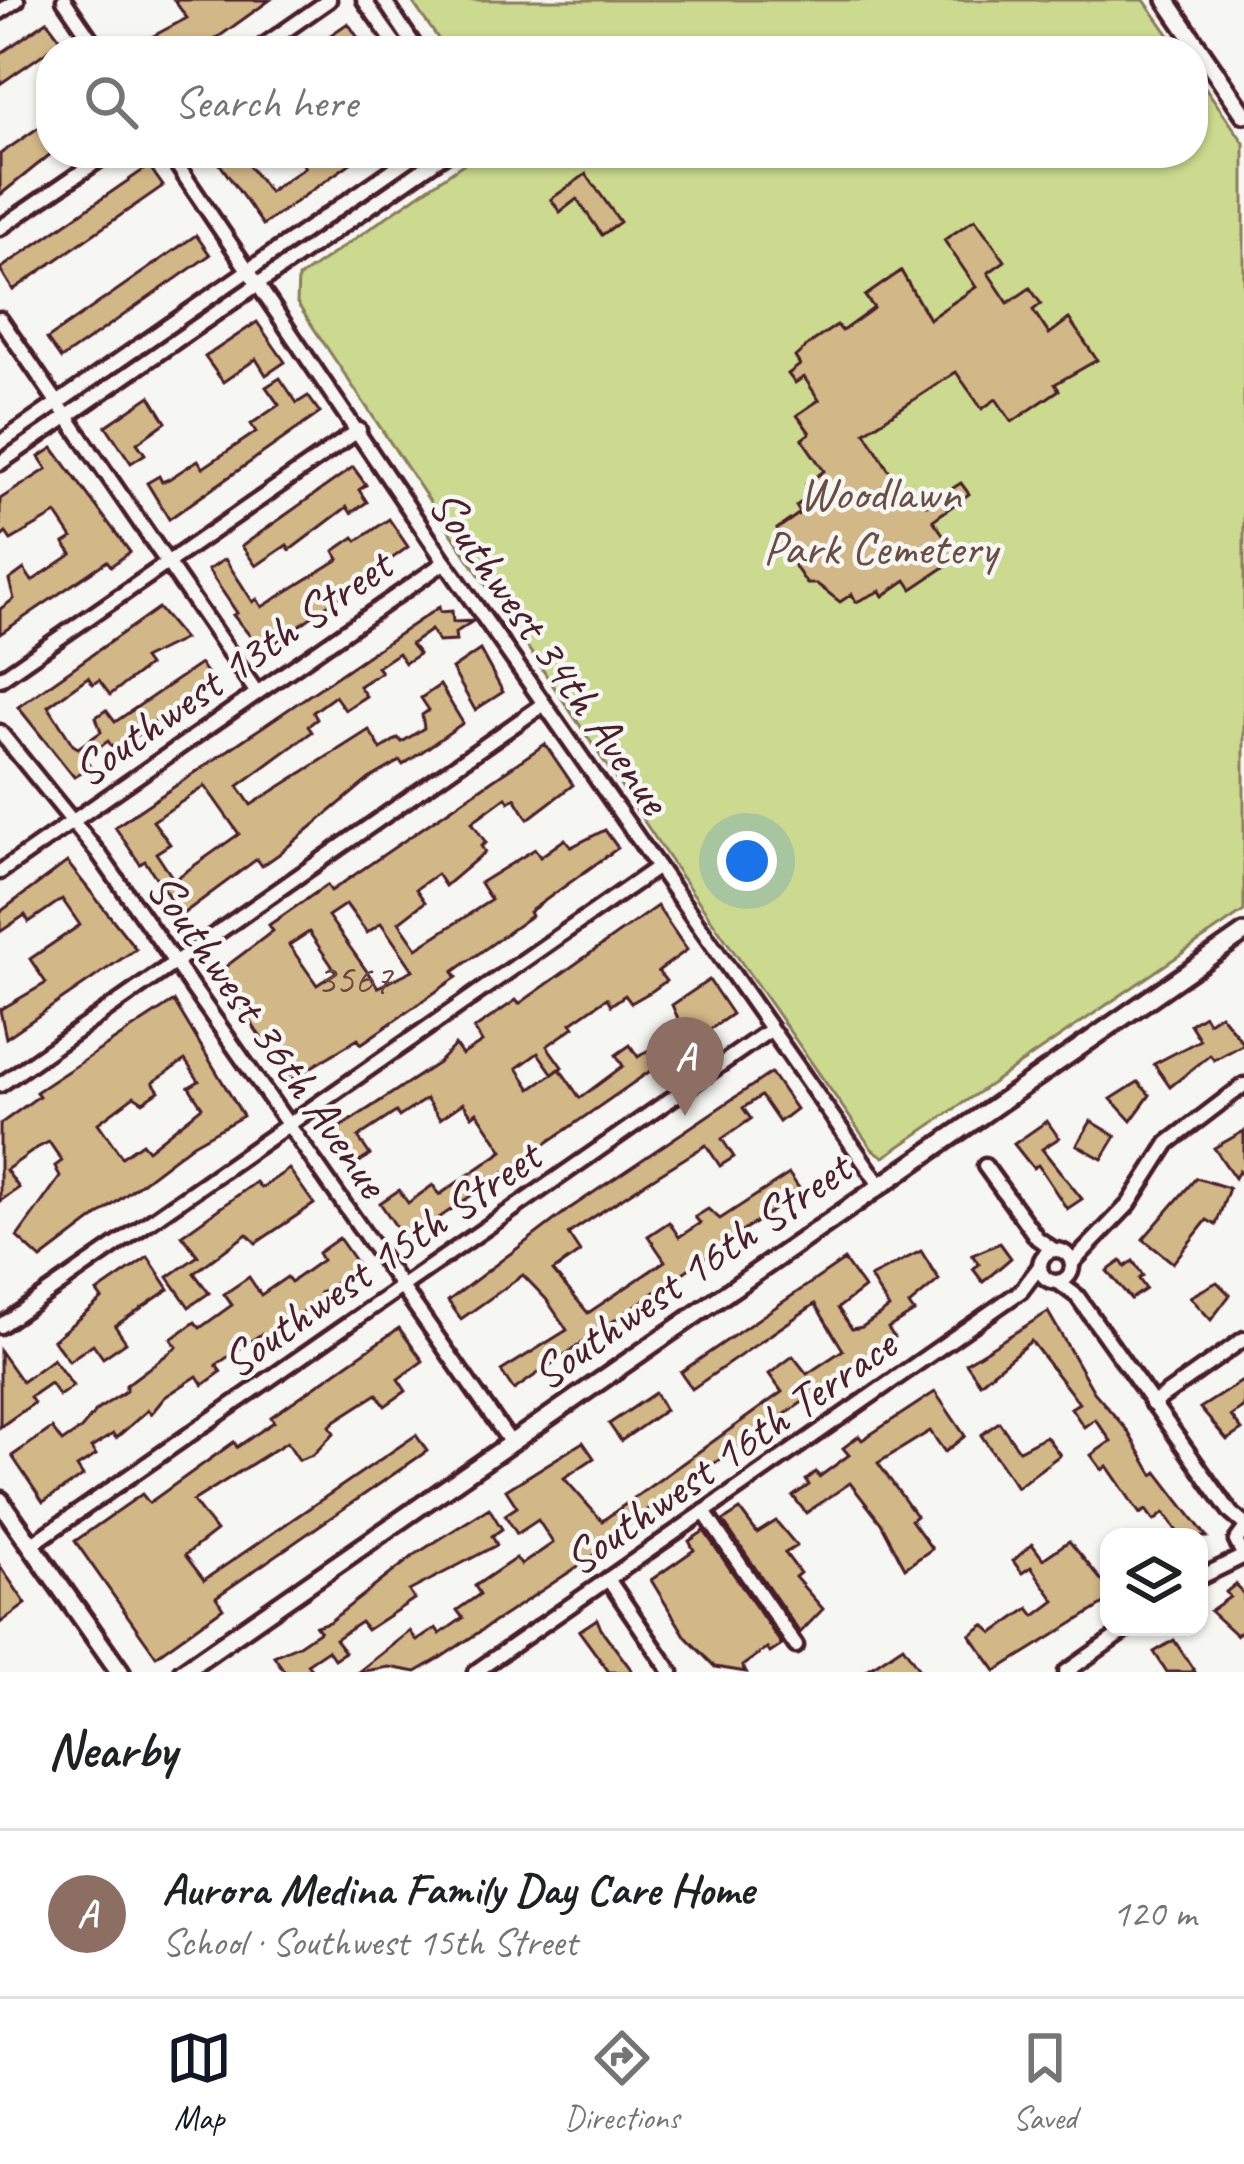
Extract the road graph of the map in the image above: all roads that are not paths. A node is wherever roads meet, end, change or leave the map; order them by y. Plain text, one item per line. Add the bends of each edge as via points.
1 (17, 0) edge
2 (64, 0) edge
3 (329, 0) edge
4 (364, 0) edge
5 (383, 0) edge
6 (1166, 0) edge
7 (0, 12) edge
8 (89, 36) edge
9 (277, 36) edge
10 (389, 36) edge
11 (408, 36) edge
12 (1192, 36) edge
13 (1208, 57) edge
14 (1241, 102) edge
15 (87, 168) edge
16 (179, 168) edge
17 (395, 168) edge
18 (426, 168) edge
19 (0, 228) edge
20 (249, 268) junction
21 (261, 284) junction
22 (0, 319) edge
23 (58, 402) junction
24 (67, 416) junction
25 (359, 430) junction
26 (0, 443) edge
27 (0, 463) edge
28 (168, 562) junction
29 (445, 562) junction
30 (0, 679) edge
31 (257, 693) junction
32 (544, 704) junction
33 (0, 732) edge
34 (74, 821) junction
35 (658, 867) junction
36 (0, 872) edge
37 (1244, 933) edge
38 (176, 962) junction
39 (770, 1030) junction
40 (0, 1084) edge
41 (1244, 1085) edge
42 (290, 1124) junction
43 (985, 1166) dead end
44 (880, 1185) junction
45 (1037, 1238) junction
46 (1065, 1259) junction
47 (1041, 1263) junction
48 (1054, 1281) junction
49 (402, 1286) junction
50 (1025, 1289) junction
51 (1077, 1296) junction
52 (0, 1326) edge
53 (1244, 1339) edge
54 (1152, 1404) junction
55 (511, 1443) junction
56 (0, 1501) edge
57 (704, 1512) junction
58 (1240, 1533) edge
59 (31, 1545) junction
60 (1244, 1556) edge
61 (1222, 1562) junction
62 (1208, 1572) edge
63 (608, 1579) junction
64 (1117, 1636) edge
65 (796, 1646) dead end
66 (120, 1672) edge
67 (182, 1672) edge
68 (475, 1672) edge
69 (671, 1672) edge
70 (1066, 1672) edge

1 - 7 street
2 - 8 street
3 - 9 street
4 - 10 street
5 - 11 street
6 - 12 street
13 - 14 street
15 - 19 street
16 - 20 street, Southwest 34th Avenue
17 - 20 street
18 - 21 street
20 - 21 street, Southwest 34th Avenue
20 - 23 street
21 - 24 street
21 - 25 street, Southwest 34th Avenue
22 - 23 street
23 - 24 street
23 - 26 street
24 - 27 street
24 - 28 street
25 - 28 street
25 - 29 street, Southwest 34th Avenue
28 - 30 street
28 - 31 street
29 - 31 street, Southwest 13th Street
29 - 32 street, Southwest 34th Avenue
31 - 34 street, Southwest 13th Street
32 - 35 street, Southwest 34th Avenue
32 - 38 street
33 - 34 street, Southwest 36th Avenue
34 - 36 street, Southwest 13th Street
34 - 38 street, Southwest 36th Avenue
35 - 39 street, Southwest 34th Avenue
35 - 42 street
37 - 44 street, Southwest 16th Street
38 - 40 street
38 - 42 street, Southwest 36th Avenue
39 - 44 street, Southwest 34th Avenue
39 - 49 street, Southwest 15th Street
41 - 46 street via 1168,1143 1120,1215
42 - 49 street, Southwest 36th Avenue
42 - 52 street
43 - 45 street
44 - 55 street, Southwest 16th Street
45 - 46 street
45 - 47 street
46 - 47 street, Southwest 16th Terrace
46 - 48 street
46 - 51 street
47 - 48 street
47 - 50 street, Southwest 16th Terrace
48 - 50 street, Southwest 16th Terrace
48 - 51 street
49 - 55 street, Southwest 36th Avenue
49 - 59 street, Southwest 15th Street
50 - 57 street, Southwest 16th Terrace
51 - 54 street
53 - 54 street
54 - 58 street
55 - 67 street, Southwest 16th Street
56 - 59 main road
57 - 63 street, Southwest 16th Terrace
57 - 65 street
58 - 60 street
58 - 61 street
59 - 66 main road
60 - 61 street
61 - 62 street
63 - 68 street, Southwest 16th Terrace
63 - 69 street
64 - 70 street

